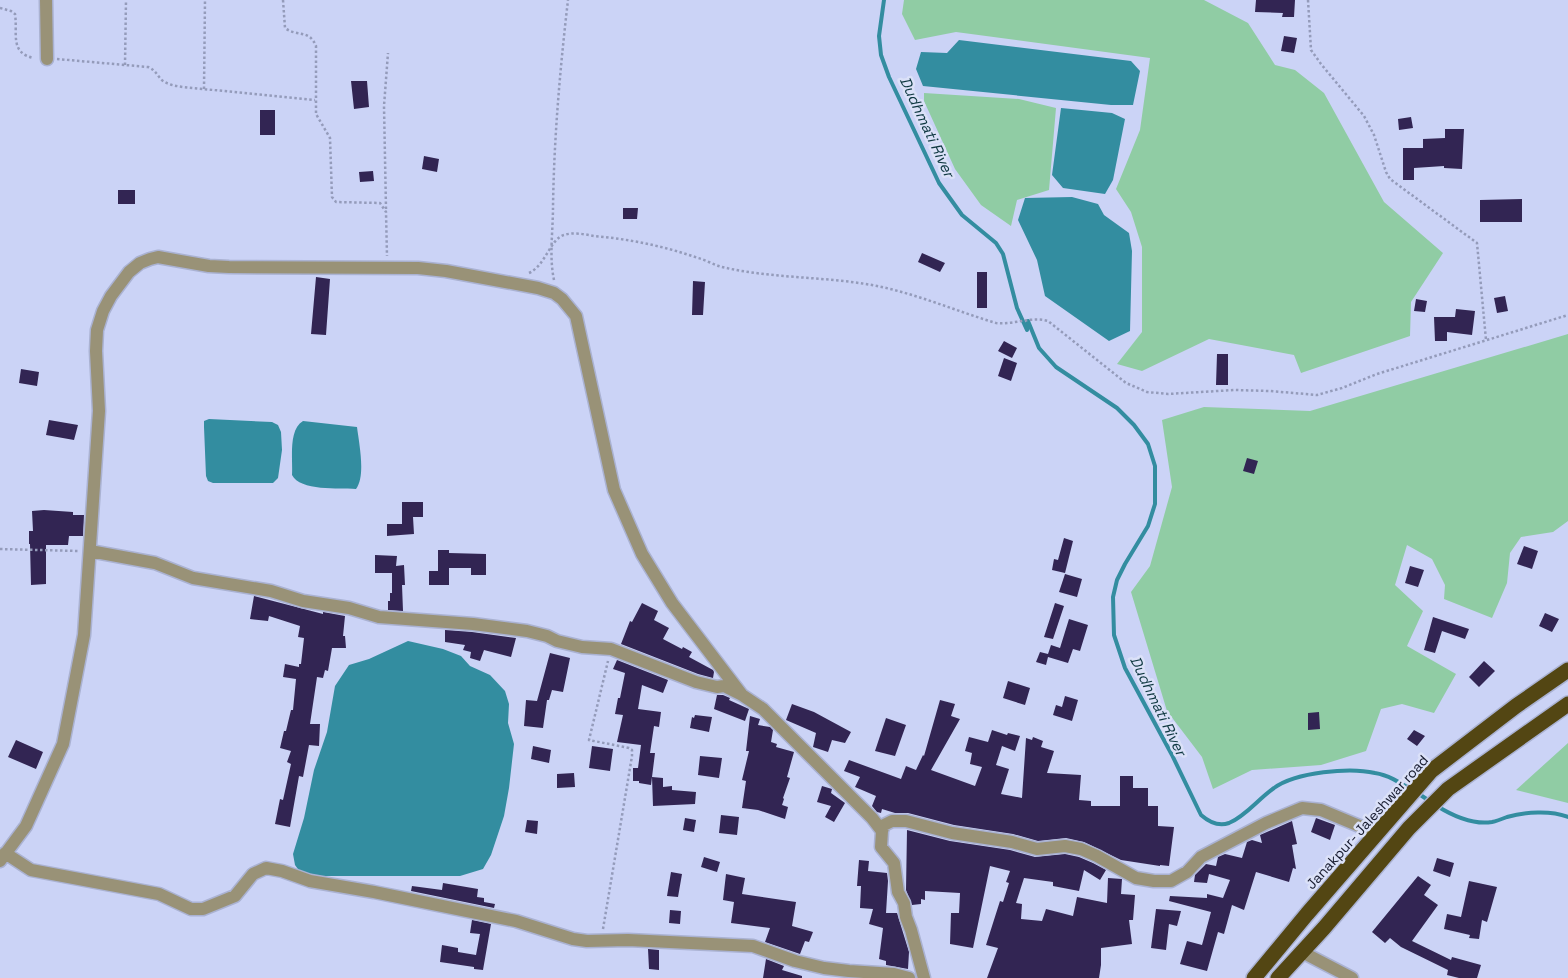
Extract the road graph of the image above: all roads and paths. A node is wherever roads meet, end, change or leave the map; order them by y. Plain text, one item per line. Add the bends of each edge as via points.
1 (46, 0) edge
2 (126, 0) edge
3 (205, 0) edge
4 (283, 0) edge
5 (568, 0) edge
6 (1308, 0) edge
7 (0, 8) edge
8 (388, 53) dead end
9 (46, 59) junction
10 (125, 65) junction
11 (204, 89) junction
12 (315, 100) junction
13 (386, 212) junction
14 (552, 246) junction
15 (397, 268) junction
16 (527, 275) dead end
17 (562, 299) junction
18 (1568, 315) edge
19 (1486, 340) junction
20 (0, 549) edge
21 (90, 551) junction
22 (611, 649) junction
23 (1568, 670) edge
24 (742, 695) junction
25 (1568, 704) edge
26 (1380, 829) junction
27 (882, 831) junction
28 (3, 857) edge
29 (603, 941) junction
30 (1302, 952) junction
31 (909, 978) edge
32 (924, 978) edge
33 (1254, 978) edge
34 (1278, 978) edge
35 (1352, 978) edge

1 - 9 street
2 - 10 path
3 - 11 path
4 - 12 path via 285,28 308,35 316,46
5 - 14 path via 560,72
6 - 19 path via 1311,50 1364,116 1390,179 1477,243
7 - 9 path via 15,14 19,51 26,56
8 - 13 path via 384,106
9 - 10 path
10 - 11 path via 154,69 168,84
11 - 12 path
12 - 13 path via 316,114 330,138 332,197 336,202 380,203
13 - 15 path via 387,257
14 - 16 path via 543,262
14 - 17 path via 554,279
14 - 19 path via 558,238 572,234 624,239 750,272 878,286 996,323 1042,319 1126,383 1157,394 1234,390 1317,394
15 - 17 street via 427,269 502,281 538,288
15 - 21 street via 229,267 158,257 140,263 129,272 110,296 97,330 100,411
17 - 24 street via 576,316 614,490 642,554 672,603
18 - 19 path
20 - 21 path
21 - 22 street via 155,563 192,578 271,591 379,617 473,624 547,636 582,647
21 - 28 street via 84,635 63,744 26,826
22 - 24 street via 696,682 724,686
22 - 29 path via 589,740 628,748 632,750 632,756 603,922
23 - 26 highway, Janakpur- Jaleshwar road via 1431,771
24 - 27 street via 763,709
25 - 30 highway via 1448,789
26 - 27 street via 1369,830 1321,810 1302,808 1201,857 1187,872 1171,881 1136,878 1097,856 1065,846 1037,849 906,821 892,821 884,825
26 - 33 highway, Janakpur- Jaleshwar road
27 - 32 street via 882,847 894,863 898,892 904,903
28 - 29 street via 31,870 159,894 191,908 203,908 236,896 253,874 266,868 516,922 573,939
29 - 31 street via 753,946 824,968
30 - 34 highway
30 - 35 street

